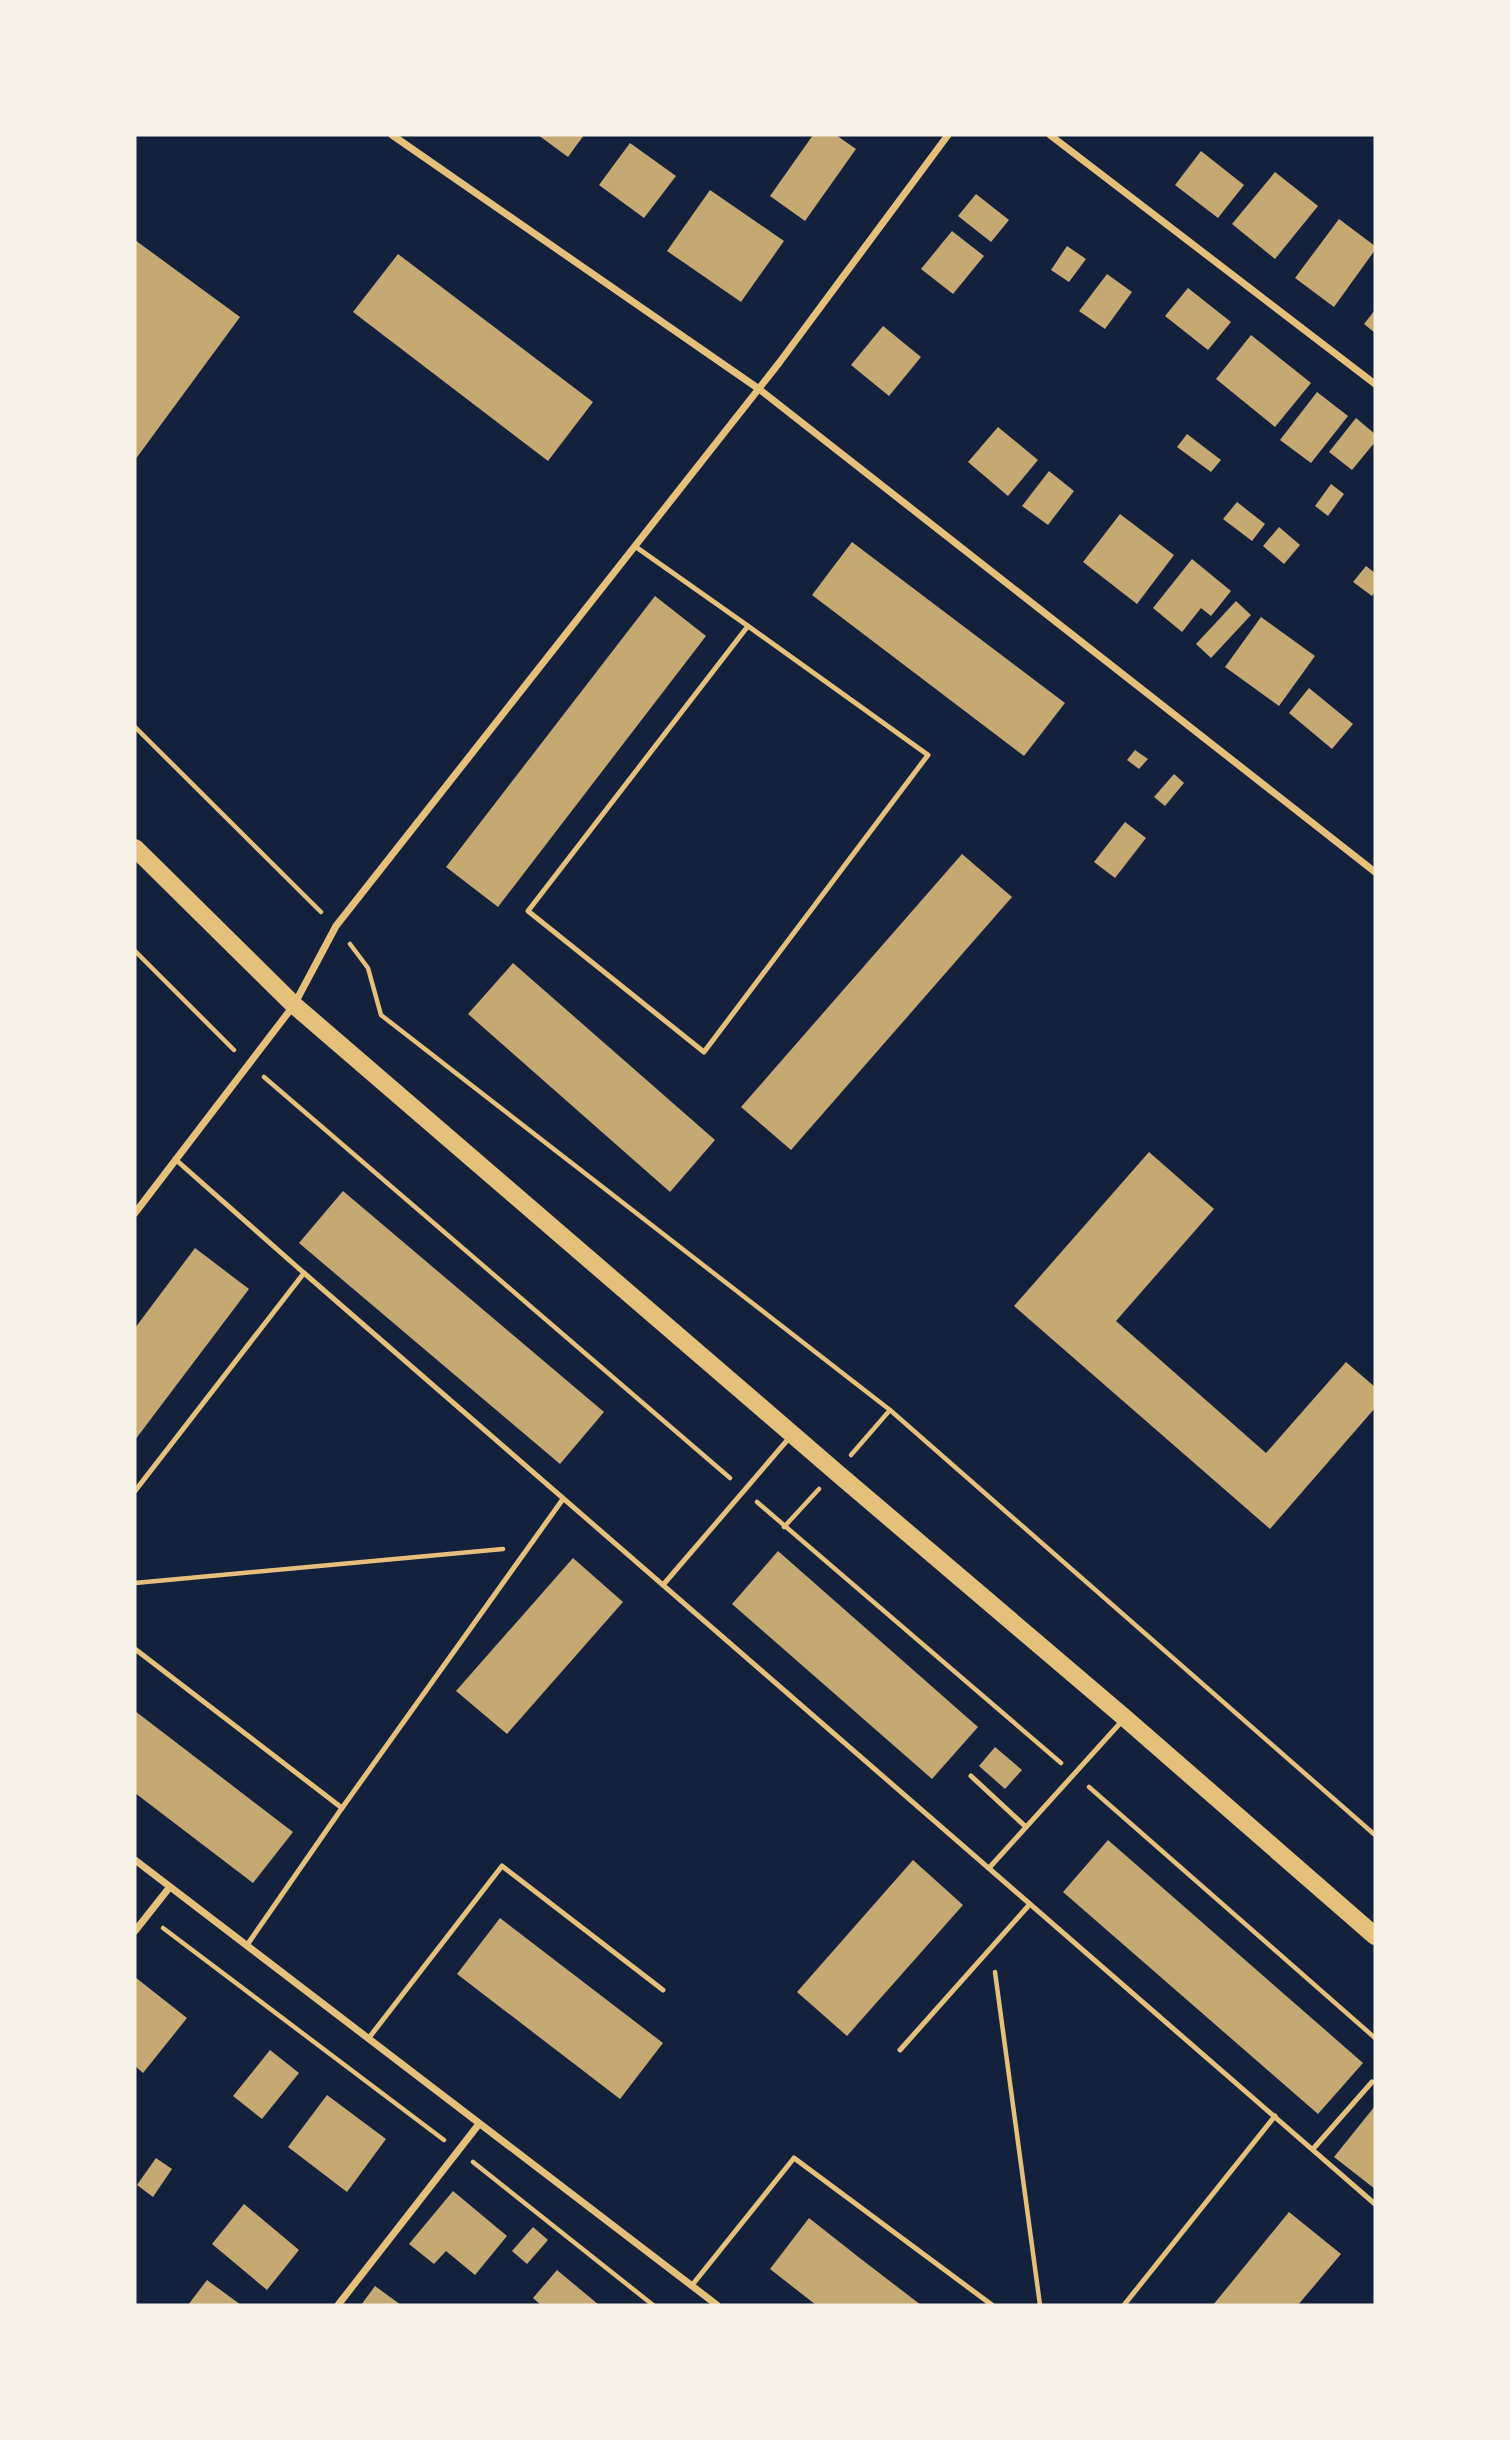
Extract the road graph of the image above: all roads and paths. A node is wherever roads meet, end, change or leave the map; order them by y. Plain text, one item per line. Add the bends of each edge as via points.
1 (392, 135) edge
2 (948, 135) edge
3 (1050, 135) edge
4 (1375, 384) edge
5 (759, 389) junction
6 (636, 547) junction
7 (748, 626) junction
8 (135, 727) edge
9 (135, 848) edge
10 (1375, 872) edge
11 (336, 926) junction
12 (294, 1005) junction
13 (175, 1159) junction
14 (135, 1213) edge
15 (304, 1273) junction
16 (792, 1435) junction
17 (135, 1490) edge
18 (563, 1499) junction
19 (528, 1547) junction
20 (135, 1583) edge
21 (663, 1585) junction
22 (135, 1649) edge
23 (1125, 1718) junction
24 (971, 1776) dead end
25 (342, 1808) junction
26 (1026, 1827) junction
27 (1375, 1835) edge
28 (135, 1860) edge
29 (989, 1868) junction
30 (169, 1888) junction
31 (1030, 1904) junction
32 (147, 1915) junction
33 (135, 1931) edge
34 (1375, 1936) edge
35 (247, 1945) junction
36 (992, 1947) junction
37 (663, 1990) dead end
38 (368, 2039) junction
39 (900, 2050) dead end
40 (1372, 2082) dead end
41 (1275, 2116) junction
42 (480, 2124) junction
43 (1313, 2150) junction
44 (459, 2151) junction
45 (1375, 2204) edge
46 (693, 2284) junction
47 (338, 2305) edge
48 (653, 2305) edge
49 (717, 2305) edge
50 (992, 2305) edge
51 (1040, 2305) edge
52 (1124, 2305) edge

1 - 5 street
2 - 5 street
3 - 4 street
5 - 6 street
5 - 10 street
6 - 7 lane
6 - 11 street
7 - 7 lane via 528,911 704,1052 928,755
8 - 11 path
9 - 12 main road
11 - 12 street
11 - 27 path via 368,968 381,1015 890,1410
12 - 13 street
12 - 16 main road
13 - 14 street
13 - 15 lane
15 - 17 lane
15 - 18 lane
16 - 21 lane
16 - 23 main road
18 - 19 lane
18 - 21 lane
19 - 20 path
19 - 25 lane
21 - 29 lane
22 - 25 lane
23 - 26 lane
23 - 34 main road
24 - 26 lane
25 - 35 lane
26 - 29 lane
28 - 30 street
29 - 31 lane
30 - 32 street
30 - 35 street
31 - 36 lane
31 - 41 lane
32 - 33 street
32 - 44 path
35 - 38 street
36 - 39 lane
36 - 51 path
37 - 38 lane via 502,1866
38 - 42 street
40 - 43 lane
41 - 43 lane
41 - 52 lane
42 - 44 street
42 - 46 street
43 - 45 lane
44 - 47 street
44 - 48 path
46 - 49 street
46 - 50 lane via 794,2158

